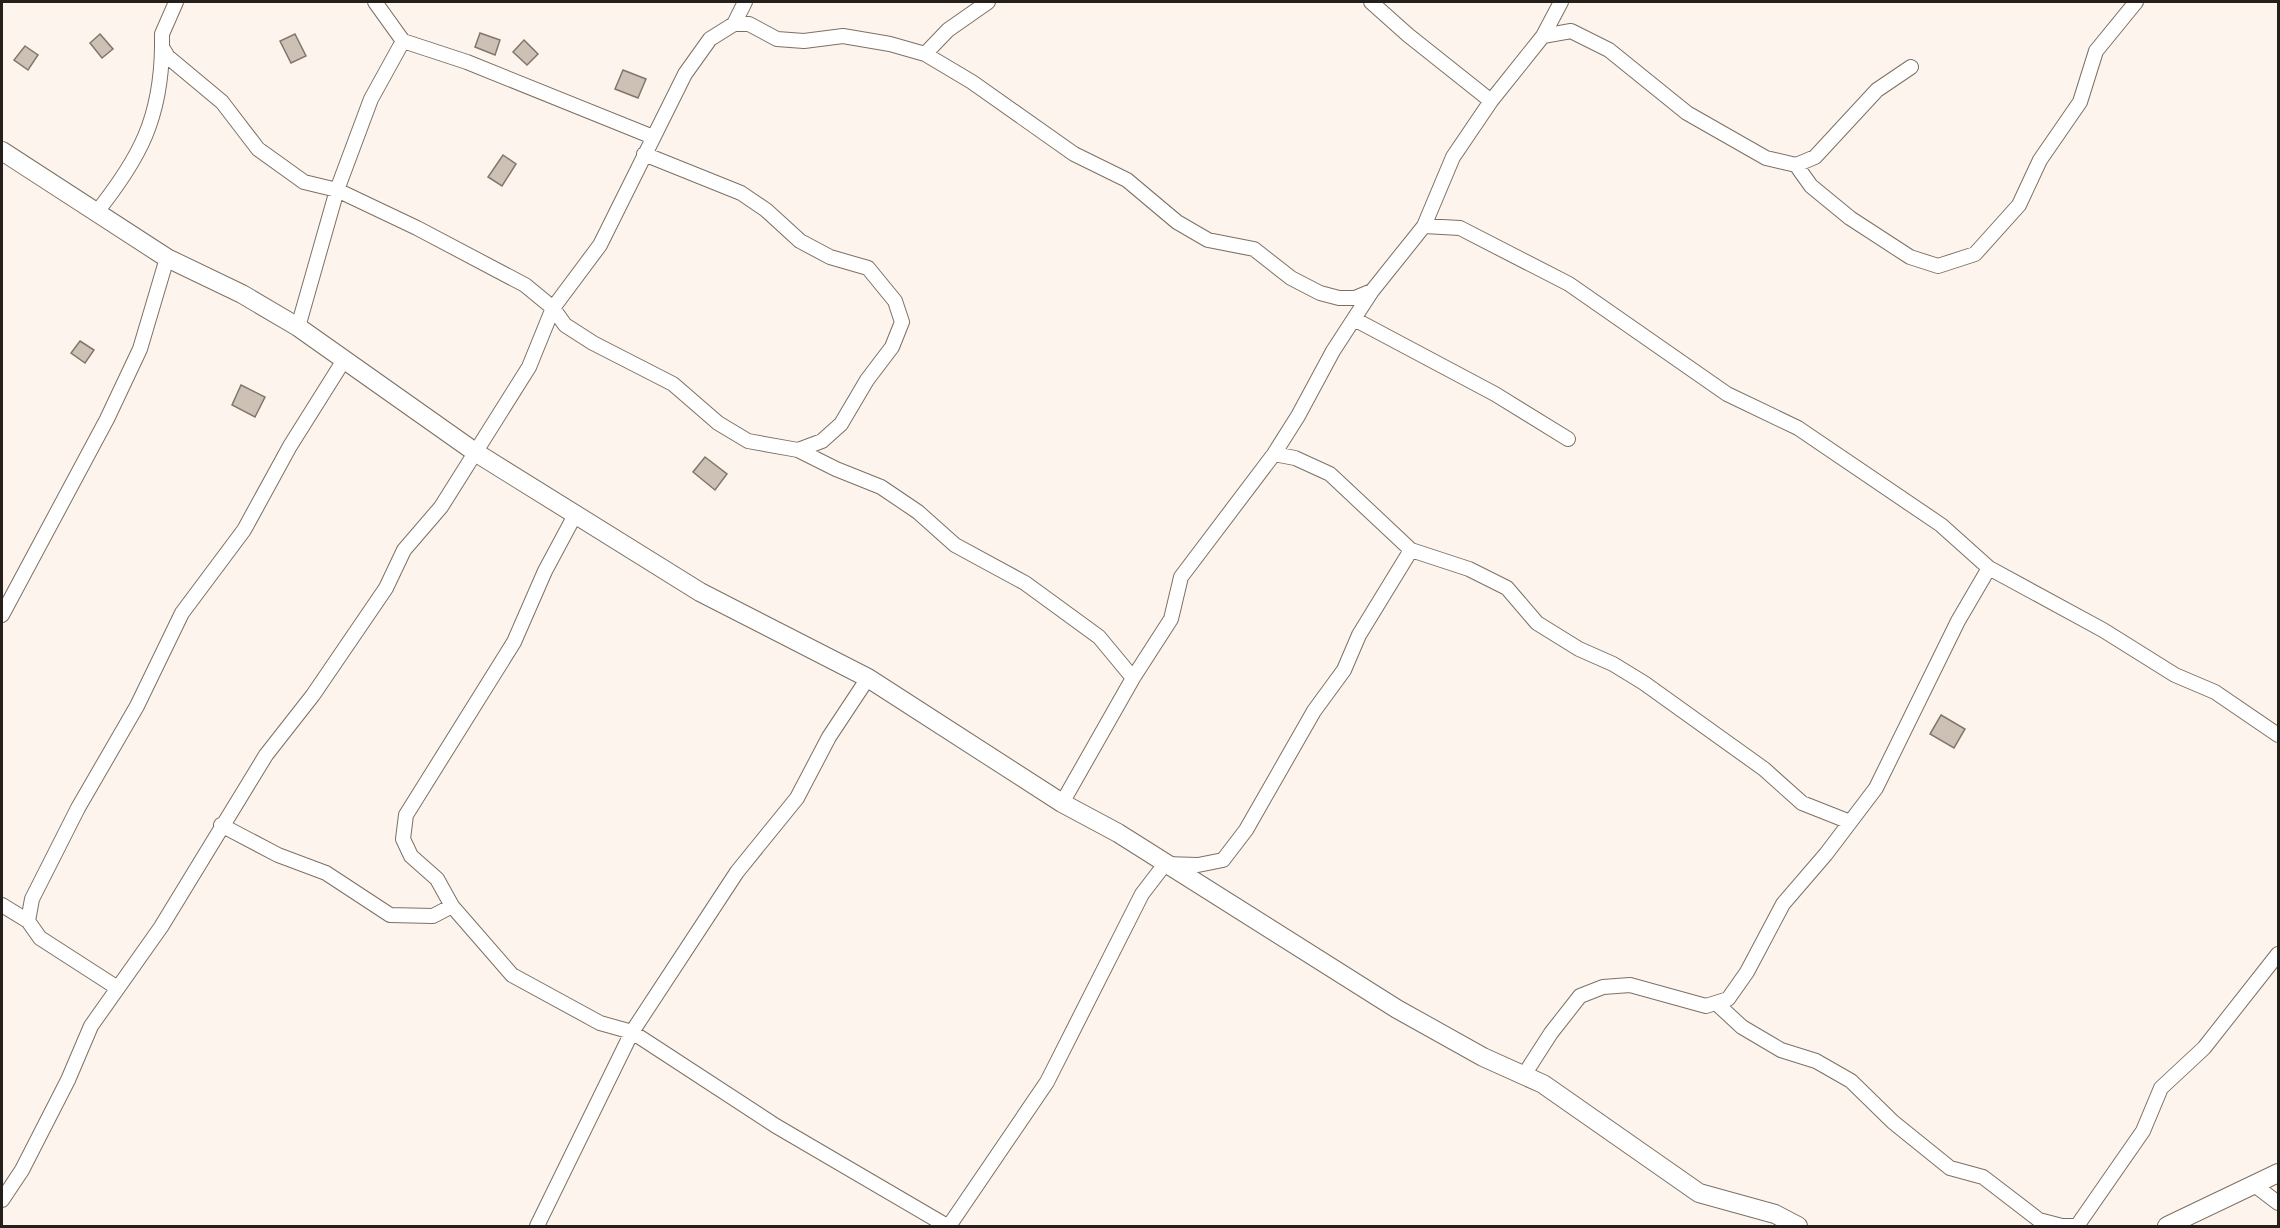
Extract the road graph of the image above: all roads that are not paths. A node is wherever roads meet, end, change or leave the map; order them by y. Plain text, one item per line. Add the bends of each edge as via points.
1 (176, 2) edge
2 (375, 2) edge
3 (745, 2) edge
4 (988, 2) edge
5 (1371, 2) edge
6 (1561, 2) edge
7 (2136, 2) edge
8 (734, 24) junction
9 (1543, 36) junction
10 (403, 41) junction
11 (162, 47) junction
12 (925, 54) junction
13 (1911, 67) dead end
14 (1491, 102) junction
15 (653, 137) junction
16 (2, 152) edge
17 (644, 154) junction
18 (1796, 165) junction
19 (337, 190) junction
20 (96, 213) junction
21 (1424, 226) junction
22 (167, 258) junction
23 (1372, 291) junction
24 (553, 308) junction
25 (1354, 319) junction
26 (298, 327) junction
27 (344, 360) junction
28 (1568, 439) dead end
29 (798, 450) junction
30 (475, 452) junction
31 (1274, 454) junction
32 (575, 515) junction
33 (1411, 550) junction
34 (1989, 567) junction
35 (2, 615) edge
36 (868, 678) junction
37 (1132, 678) junction
38 (2278, 735) edge
39 (1062, 803) junction
40 (1850, 822) junction
41 (221, 825) junction
42 (1165, 864) junction
43 (2, 904) edge
44 (452, 906) junction
45 (28, 921) junction
46 (2278, 954) edge
47 (116, 987) junction
48 (1716, 1003) junction
49 (633, 1032) junction
50 (1524, 1075) junction
51 (2278, 1173) edge
52 (2253, 1184) junction
53 (2, 1200) edge
54 (2278, 1203) edge
55 (2077, 1226) edge
56 (537, 1227) edge
57 (948, 1227) edge
58 (1798, 1227) edge
59 (2167, 1227) edge

1 - 11 street via 162,33
2 - 10 street
3 - 8 street
4 - 12 street via 948,30
5 - 14 street
6 - 9 street
7 - 18 street via 2096,51 2080,102 2040,160 2019,205 1975,254 1938,266 1910,257 1850,218 1811,186
8 - 12 street via 748,24 777,39 804,41 843,36
8 - 15 street via 710,39 685,74
9 - 14 street
9 - 18 street via 1571,31 1609,50 1687,113 1766,158
10 - 15 street via 467,62
10 - 19 street via 371,99
11 - 19 street via 168,57 222,102 258,149 304,182
11 - 20 street via 161,79 148,135
12 - 23 street via 1074,154 1127,180 1177,222 1208,240 1254,249 1291,278 1320,293 1355,298
13 - 18 street via 1877,90 1815,157
14 - 21 street via 1453,157
15 - 17 street
16 - 20 street
17 - 24 street via 600,245
17 - 29 street via 741,193 800,241 830,257 868,268 895,301 902,322 892,347 841,424 822,441
19 - 24 street via 525,285
19 - 26 street
20 - 22 street
21 - 23 street
21 - 34 street via 1460,228 1569,284 1727,394 1798,428 1941,525
22 - 26 street via 242,294
22 - 35 street via 140,349
23 - 25 street
24 - 29 street via 565,325 673,384 718,423 748,441
24 - 30 street via 528,367
25 - 28 street via 1495,394
25 - 31 street
26 - 27 street
27 - 30 street
27 - 45 street via 244,530 182,614 137,706 78,808 32,899
29 - 37 street via 881,487 918,512 955,545 1025,583 1099,637
30 - 32 street
30 - 41 street via 441,507 404,550 386,588 313,695 266,755
31 - 33 street via 1295,458 1330,474
31 - 37 street via 1181,577 1171,619
32 - 36 street via 700,592
32 - 44 street via 514,642 406,815 403,839 411,856 437,879
33 - 40 street via 1469,569 1507,588 1537,623 1644,683 1764,769 1802,803
33 - 42 street via 1359,635 1344,670 1314,711 1246,830 1223,860 1198,865
34 - 38 street via 2175,675 2215,692
34 - 40 street via 1958,621 1876,789
36 - 39 street
36 - 49 street via 829,736 797,798 737,872
37 - 39 street
39 - 42 street
40 - 48 street via 1783,904 1728,999
41 - 44 street via 278,855 326,873 390,915 433,916
41 - 47 street via 161,927
42 - 50 street via 1397,1009
42 - 57 street via 1142,894 1047,1082
43 - 45 street
44 - 49 street via 512,975 600,1023
45 - 47 street via 40,938
46 - 55 street via 2204,1048 2162,1088 2143,1131
47 - 53 street via 91,1026 63,1090
48 - 50 street via 1706,1005 1630,985 1603,987 1580,996
48 - 55 street via 1742,1027 1781,1050 1816,1061 1851,1081 1893,1122 1950,1168 1983,1177 2039,1220
49 - 56 street
49 - 57 street via 776,1126
50 - 58 street via 1543,1084 1699,1193 1775,1214
51 - 52 street
52 - 54 street
52 - 59 street

